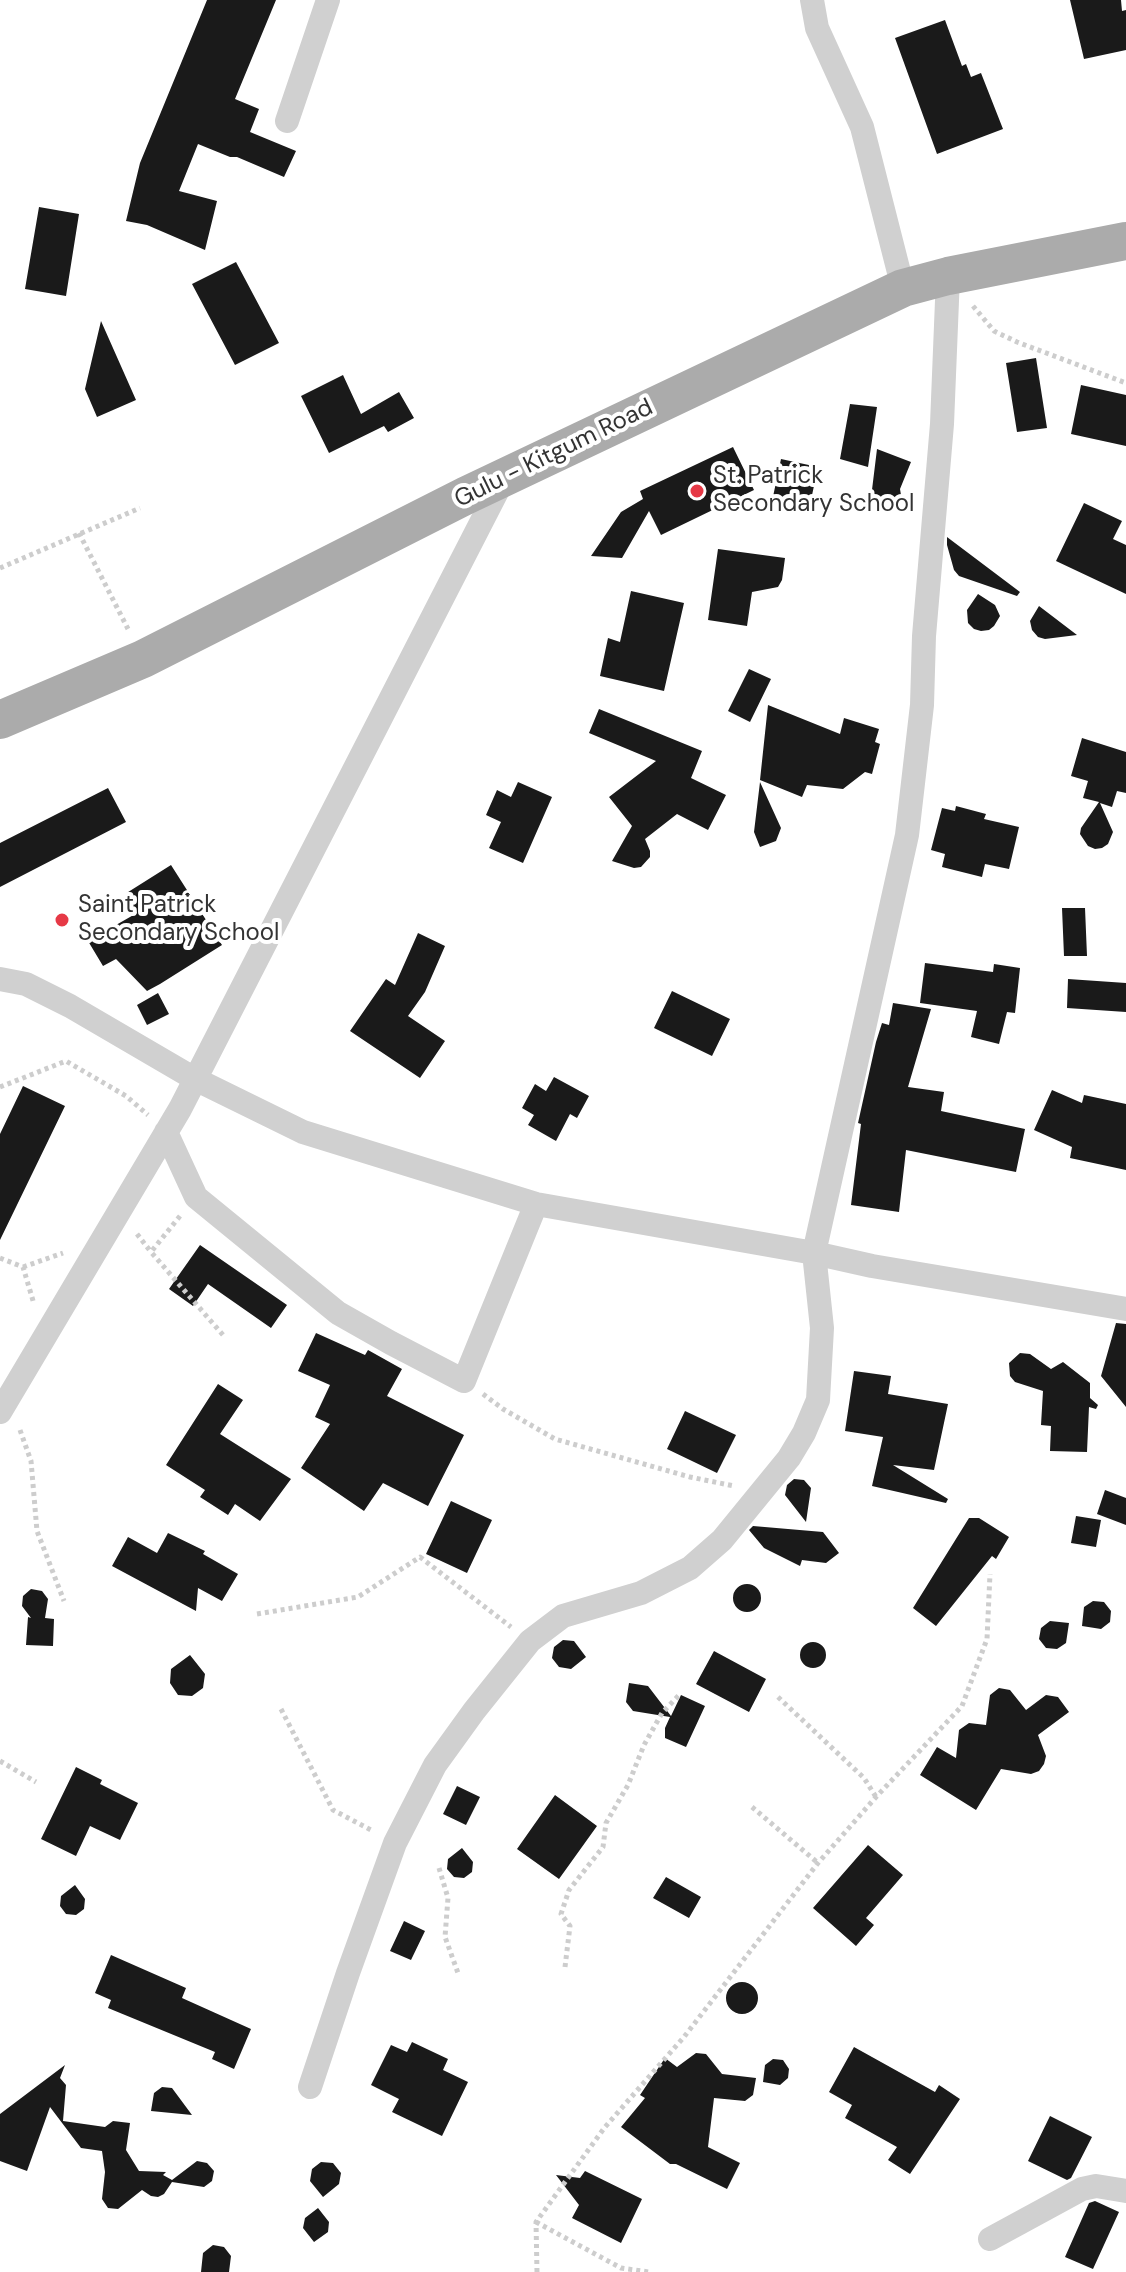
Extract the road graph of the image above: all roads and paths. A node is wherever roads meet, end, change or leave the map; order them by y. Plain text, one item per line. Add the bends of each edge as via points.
1 (328, 0) edge
2 (812, 0) edge
3 (287, 121) dead end
4 (1126, 241) edge
5 (948, 276) junction
6 (903, 288) junction
7 (1126, 383) edge
8 (504, 478) junction
9 (140, 508) dead end
10 (79, 533) junction
11 (0, 568) edge
12 (143, 659) junction
13 (0, 720) edge
14 (0, 979) edge
15 (195, 1079) junction
16 (0, 1087) edge
17 (166, 1132) junction
18 (196, 1197) junction
19 (536, 1204) junction
20 (814, 1253) junction
21 (0, 1258) edge
22 (1126, 1309) edge
23 (223, 1335) dead end
24 (45, 1339) junction
25 (464, 1381) junction
26 (4, 1406) edge
27 (763, 1492) junction
28 (990, 1574) dead end
29 (64, 1601) dead end
30 (257, 1614) dead end
31 (530, 1641) junction
32 (681, 1693) dead end
33 (778, 1697) dead end
34 (281, 1709) dead end
35 (0, 1761) edge
36 (36, 1782) dead end
37 (876, 1797) junction
38 (752, 1807) dead end
39 (395, 1843) junction
40 (818, 1863) junction
41 (439, 1868) dead end
42 (565, 1967) dead end
43 (458, 1973) dead end
44 (310, 2087) dead end
45 (1126, 2191) edge
46 (536, 2222) junction
47 (990, 2239) dead end
48 (537, 2272) edge
49 (649, 2272) edge

1 - 3 street
2 - 6 street via 817,28 862,127
4 - 5 main road, Gulu - Kitgum Road
5 - 6 main road, Gulu - Kitgum Road
5 - 7 path via 994,331
5 - 20 street via 922,705 907,835
6 - 8 main road, Gulu - Kitgum Road
8 - 12 main road, Gulu - Kitgum Road
8 - 15 street
9 - 10 path
10 - 11 path
10 - 12 path
12 - 13 main road, Gulu - Kitgum Road
14 - 15 street via 26,984 70,1006
15 - 17 street
15 - 19 street via 303,1132
16 - 17 path via 66,1061 126,1096
17 - 18 street
17 - 24 street
18 - 23 path via 151,1252
18 - 25 street via 338,1313
19 - 20 street
19 - 25 street
20 - 22 street
20 - 27 street via 822,1328 818,1400 804,1433
21 - 24 path via 23,1267
24 - 26 street
25 - 27 path via 555,1439
26 - 29 path via 31,1461 37,1531
27 - 31 street via 690,1568 641,1593 563,1616
28 - 37 path via 987,1639 962,1706
30 - 31 path via 358,1597 420,1557
31 - 39 street via 435,1765
32 - 42 path via 644,1745 606,1823 603,1847 569,1890 561,1914 570,1926
33 - 37 path via 864,1778
34 - 39 path via 333,1810
35 - 36 path
37 - 40 path
38 - 40 path
39 - 44 street
40 - 46 path via 684,2037 605,2127
41 - 43 path via 448,1898 445,1937
45 - 47 street via 1082,2189
46 - 48 path
46 - 49 path via 621,2268

